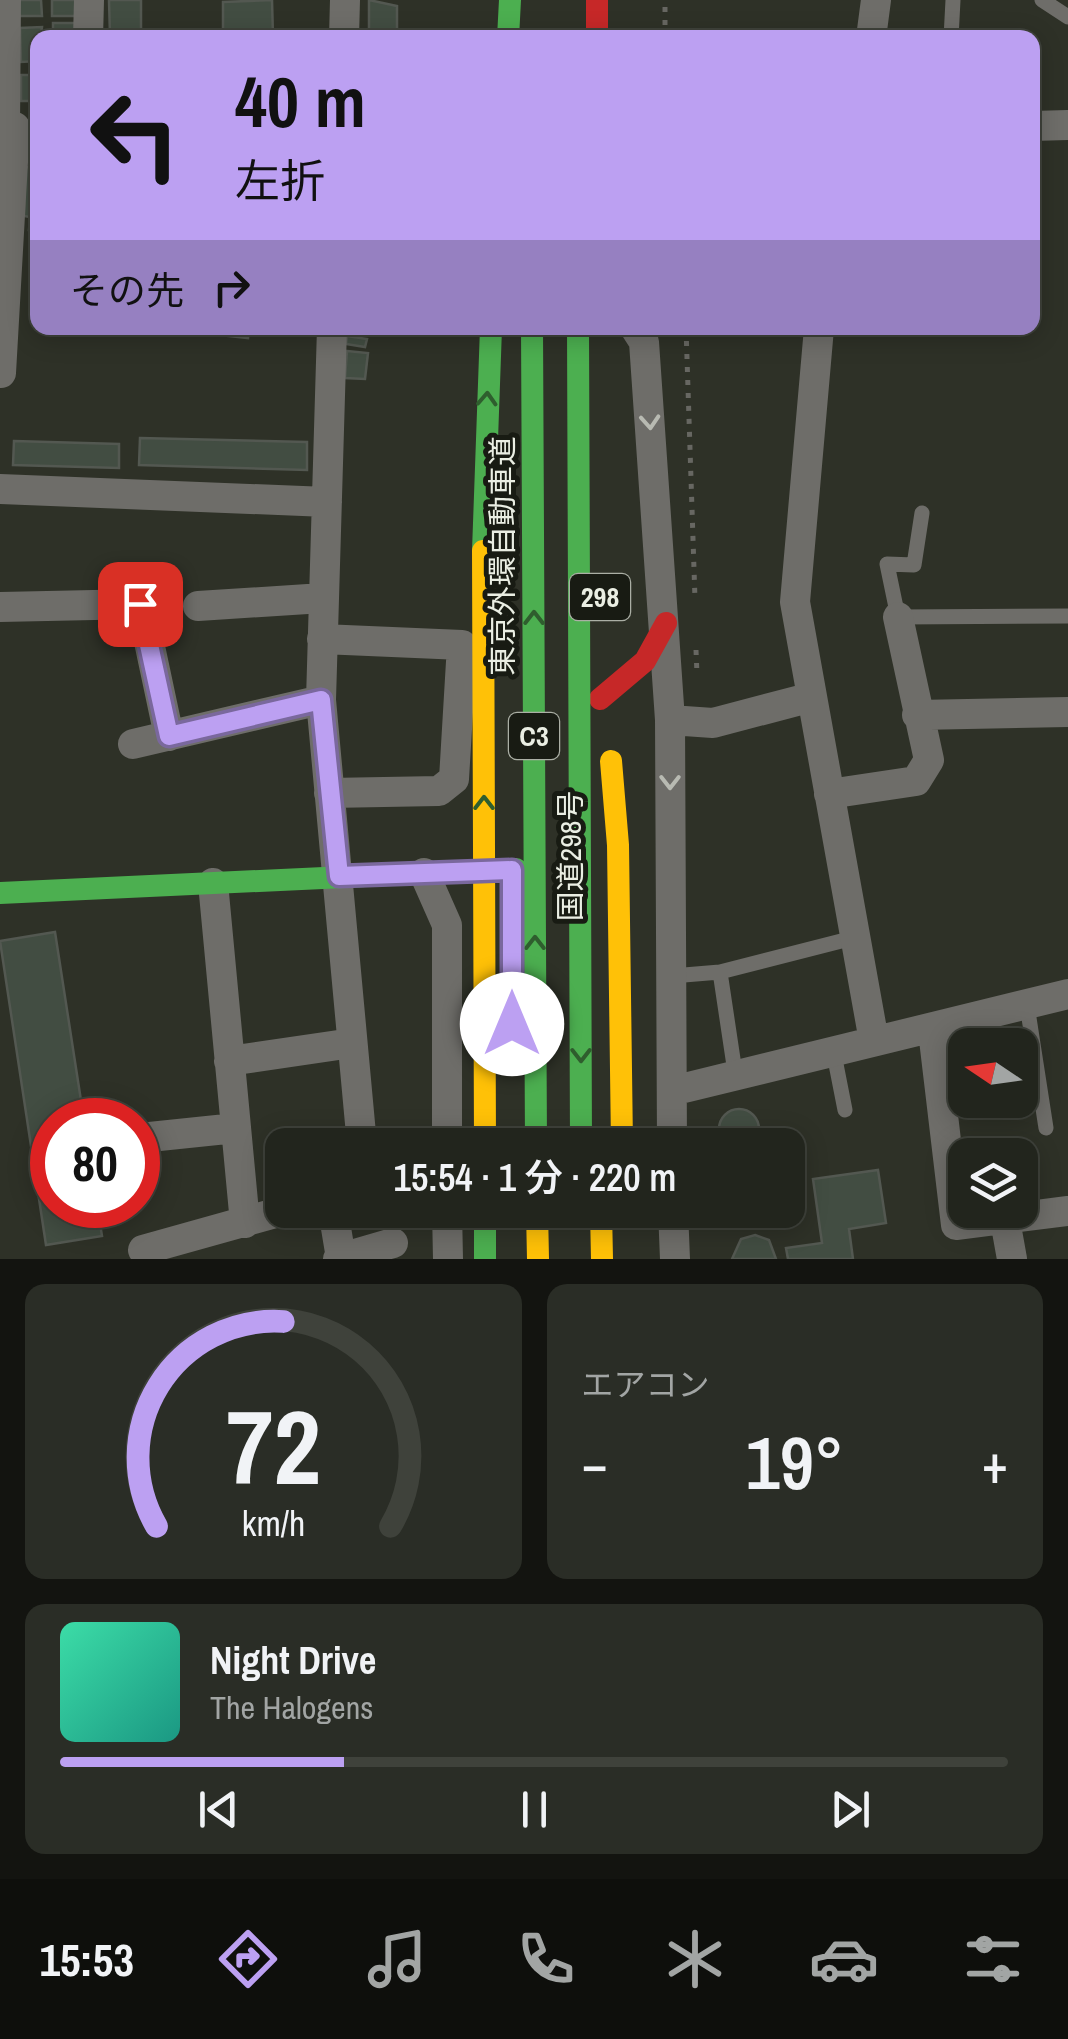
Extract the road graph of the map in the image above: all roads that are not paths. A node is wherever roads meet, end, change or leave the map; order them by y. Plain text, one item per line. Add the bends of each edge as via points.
1 (6, 0) edge
2 (89, 0) edge
3 (345, 0) edge
4 (501, 0) edge
5 (512, 0) edge
6 (531, 0) edge
7 (577, 0) edge
8 (597, 0) edge
9 (876, 0) edge
10 (953, 0) edge
11 (1042, 0) edge
12 (1068, 17) edge
13 (88, 30) edge
14 (344, 30) edge
15 (510, 30) edge
16 (512, 30) edge
17 (531, 30) edge
18 (577, 30) edge
19 (597, 30) edge
20 (872, 30) edge
21 (951, 30) edge
22 (1068, 125) edge
23 (1040, 126) edge
24 (14, 127) edge
25 (332, 335) edge
26 (491, 335) edge
27 (494, 335) edge
28 (512, 335) edge
29 (532, 335) edge
30 (585, 335) edge
31 (585, 335) edge
32 (585, 335) edge
33 (640, 335) edge
34 (817, 335) edge
35 (1, 374) edge
36 (0, 489) edge
37 (326, 502) junction
38 (922, 512) dead end
39 (323, 598) junction
40 (198, 606) dead end
41 (0, 607) edge
42 (1068, 616) edge
43 (898, 617) junction
44 (666, 623) junction
45 (322, 639) junction
46 (462, 645) junction
47 (812, 697) junction
48 (600, 699) junction
49 (321, 700) junction
50 (511, 707) junction
51 (1068, 712) edge
52 (918, 715) junction
53 (670, 720) junction
54 (169, 736) junction
55 (133, 744) dead end
56 (329, 793) junction
57 (829, 794) junction
58 (601, 868) junction
59 (512, 870) junction
60 (424, 874) junction
61 (339, 876) junction
62 (213, 883) junction
63 (0, 893) edge
64 (858, 937) junction
65 (720, 972) junction
66 (672, 976) junction
67 (1068, 994) edge
68 (1027, 1006) junction
69 (512, 1024) junction
70 (933, 1031) junction
71 (874, 1041) junction
72 (352, 1043) junction
73 (834, 1054) junction
74 (229, 1061) junction
75 (736, 1078) junction
76 (449, 1086) junction
77 (672, 1091) junction
78 (846, 1110) dead end
79 (601, 1112) junction
80 (236, 1128) junction
81 (360, 1128) edge
82 (448, 1128) edge
83 (485, 1128) edge
84 (513, 1128) edge
85 (536, 1128) edge
86 (582, 1128) edge
87 (601, 1128) edge
88 (620, 1128) edge
89 (622, 1128) edge
90 (672, 1128) edge
91 (1046, 1128) dead end
92 (160, 1136) edge
93 (948, 1158) edge
94 (1068, 1211) edge
95 (1038, 1215) edge
96 (265, 1217) edge
97 (245, 1223) junction
98 (336, 1228) edge
99 (447, 1228) edge
100 (485, 1228) edge
101 (514, 1228) edge
102 (537, 1228) edge
103 (582, 1228) edge
104 (601, 1228) edge
105 (622, 1228) edge
106 (674, 1228) edge
107 (1006, 1228) edge
108 (393, 1243) dead end
109 (143, 1250) dead end
110 (340, 1258) edge
111 (448, 1259) edge
112 (485, 1259) edge
113 (514, 1259) edge
114 (538, 1259) edge
115 (582, 1259) edge
116 (602, 1259) edge
117 (622, 1259) edge
118 (675, 1259) edge
119 (1012, 1259) edge

1 - 24 street
2 - 13 street
3 - 14 street
4 - 15 street
5 - 16 main road, bridge
6 - 17 main road
7 - 18 main road
8 - 19 main road
9 - 20 street
10 - 21 lane
11 - 12 lane
22 - 23 street
24 - 35 street
25 - 37 street
26 - 46 street via 466,375
83 -> 27 main road, bridge via 483,470
28 - 50 main road, 国道298号
85 -> 29 main road, 東京外環自動車道 / C3, bridge
30 - 89 main road, bridge via 618,844
31 - 48 main road, 国道298号 / 298
32 -> 86 main road, C3, bridge
33 -> 44 street
34 - 47 street via 796,602
36 - 37 street
37 - 39 street
38 - 43 lane via 914,565 887,564
39 - 40 street
39 - 45 street
41 - 54 street via 140,604
42 - 43 lane
43 - 52 street
44 - 48 main road via 645,660
44 - 53 street
45 - 46 street
45 - 49 street
46 - 50 street
46 - 56 street via 454,779 440,791
47 - 53 street via 713,723
47 - 57 street
48 - 58 main road, 国道298号 / 298
49 - 54 street
49 - 56 street
50 - 59 main road, 国道298号
51 - 52 street
52 - 57 street via 929,760 916,781
53 -> 66 street
54 - 55 street
56 - 61 street
57 - 64 street
58 - 59 main road
58 - 79 main road, 国道298号 / 298
59 - 60 main road
59 - 69 main road, 国道298号
60 - 61 main road
60 - 76 street via 448,925
61 - 62 main road
61 - 72 street
62 - 63 main road
62 - 74 street
64 - 65 lane
64 - 71 street
65 - 66 lane
65 - 75 lane
66 - 77 street
67 - 68 street
68 - 70 street
68 - 91 lane
69 - 76 street
69 - 84 main road, 国道298号
70 - 71 street
70 - 93 street
71 - 73 street
72 - 74 street
72 - 81 street
73 - 75 street
73 - 78 lane
74 - 80 street
75 - 77 street
76 - 82 street
77 - 90 street
79 - 87 main road, 国道298号 / 298
79 - 88 street
80 - 92 street
80 - 97 street
94 - 95 street
96 - 97 street
97 - 109 street
98 - 110 street
99 - 111 street
100 - 112 main road
101 - 113 main road
102 - 114 main road
103 - 115 main road
104 - 116 main road
105 - 117 main road
106 - 118 street
107 - 119 street
108 - 110 street

